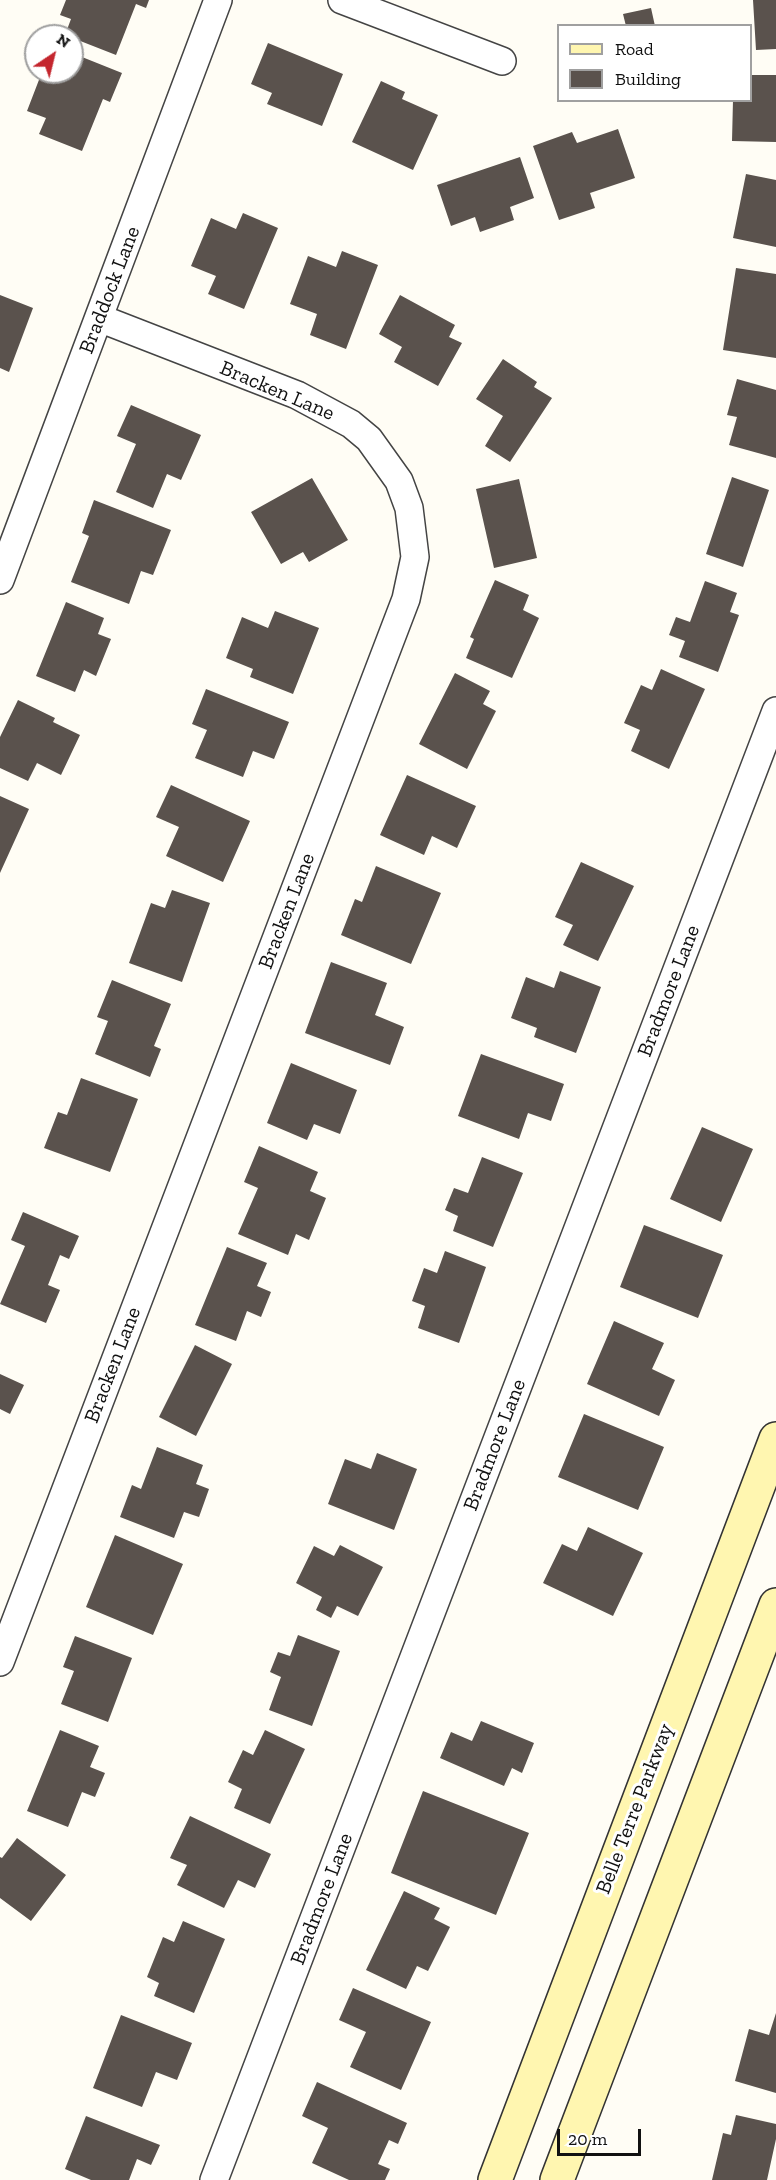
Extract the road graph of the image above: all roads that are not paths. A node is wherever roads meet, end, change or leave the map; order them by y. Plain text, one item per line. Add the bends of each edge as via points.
1 (218, 0) edge
2 (342, 0) edge
3 (502, 61) dead end
4 (99, 318) junction
5 (0, 580) edge
6 (776, 711) edge
7 (776, 1439) edge
8 (776, 1605) edge
9 (0, 1662) edge
10 (214, 2180) edge
11 (495, 2180) edge
12 (557, 2180) edge

1 - 4 street, Braddock Lane
2 - 3 street
4 - 5 street, Braddock Lane
4 - 9 street, Bracken Lane via 297,395 351,424 369,439 399,481 409,508 416,557 402,610
6 - 10 street, Bradmore Lane
7 - 11 main road, Belle Terre Parkway
8 - 12 main road

